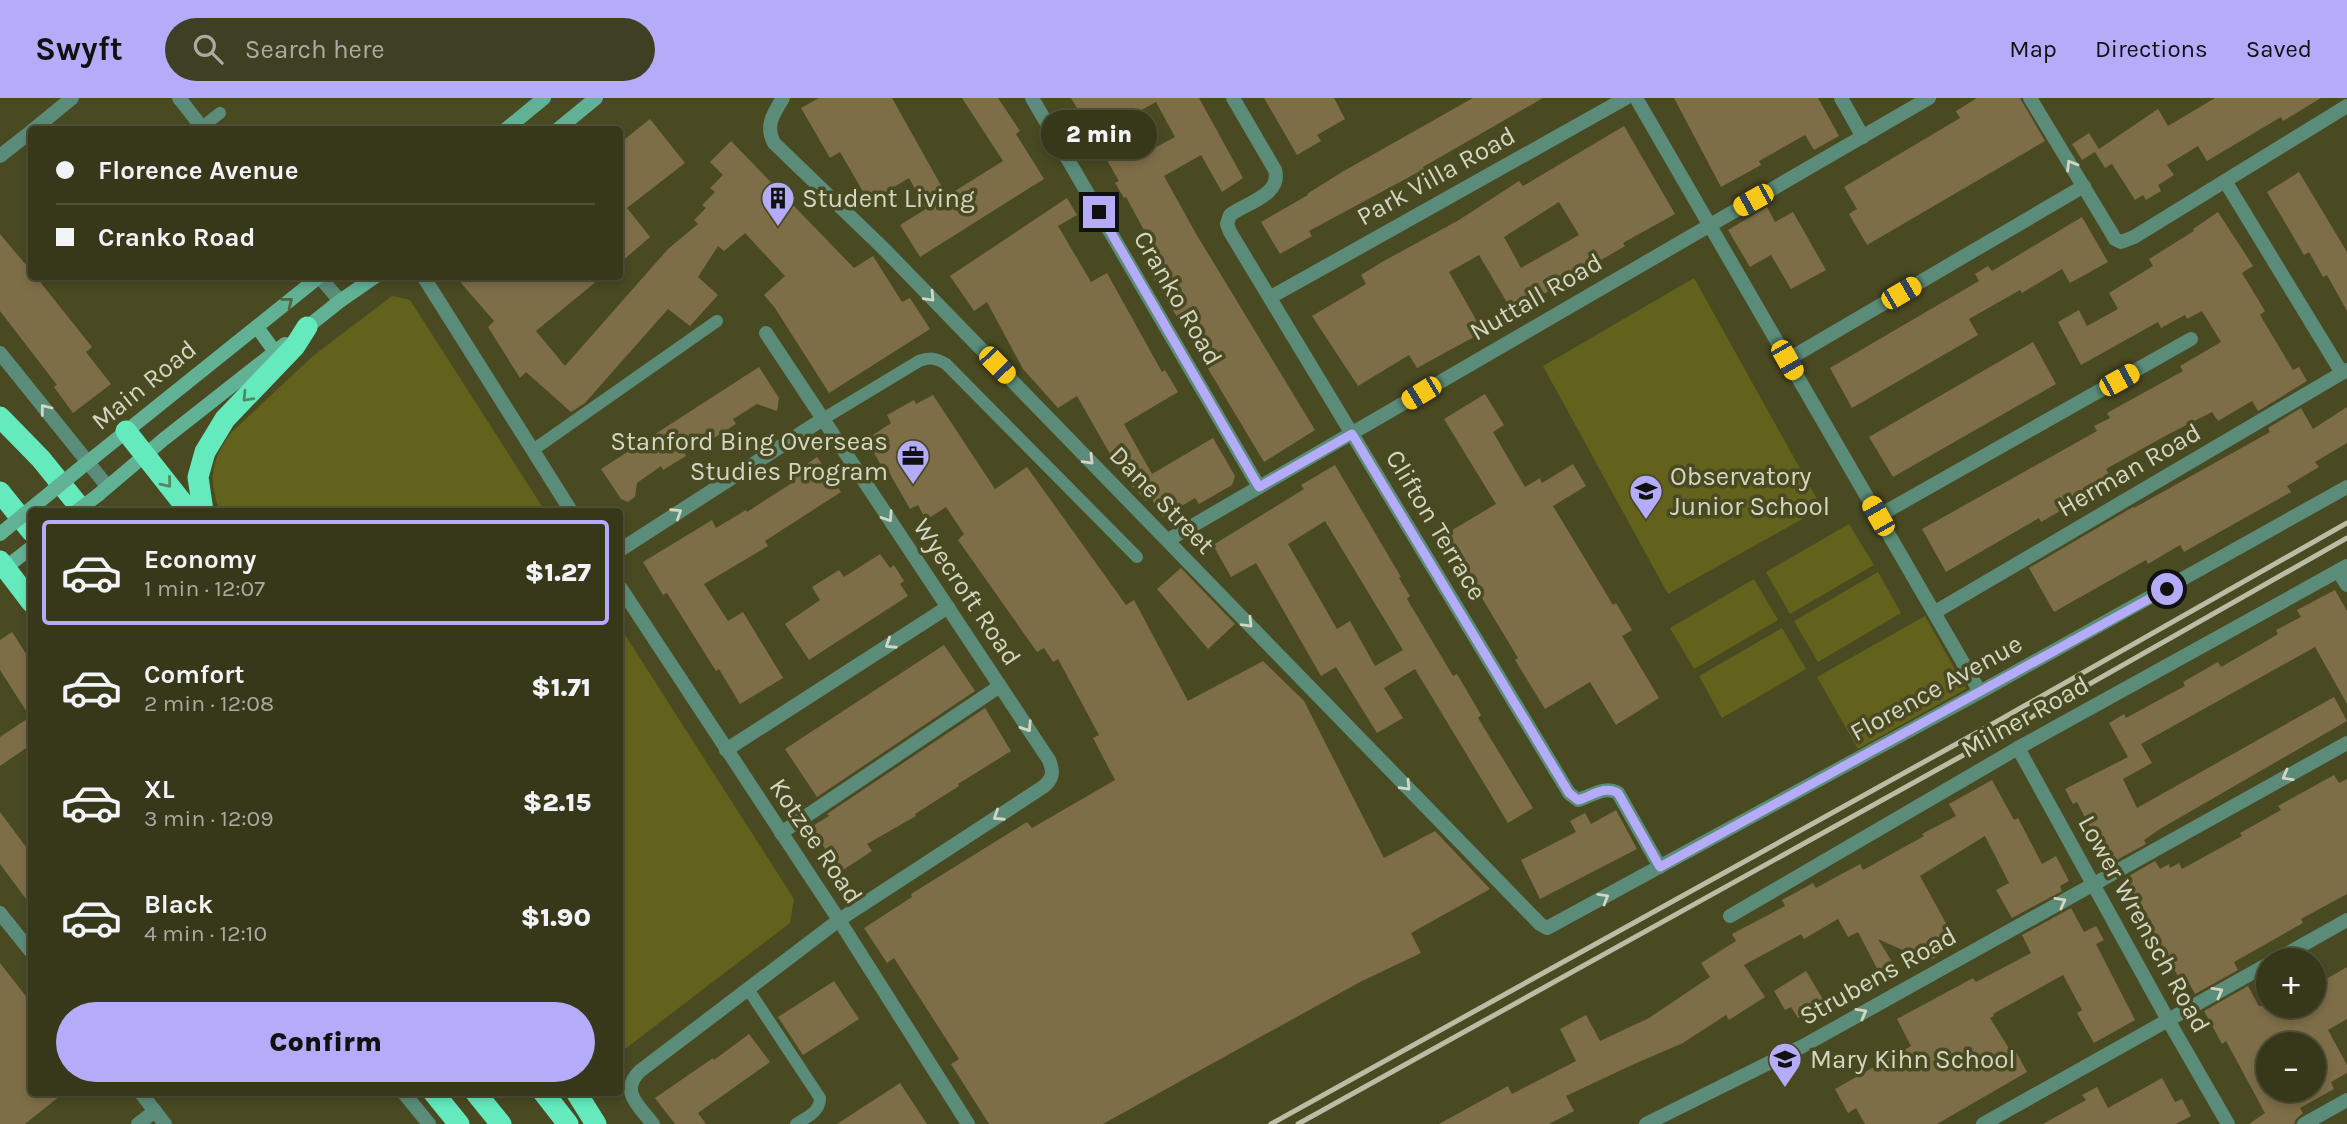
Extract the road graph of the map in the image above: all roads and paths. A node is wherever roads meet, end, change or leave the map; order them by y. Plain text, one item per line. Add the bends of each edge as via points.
1 (72, 98) edge
2 (179, 98) edge
3 (544, 98) edge
4 (596, 98) edge
5 (783, 98) edge
6 (1032, 98) edge
7 (1233, 98) edge
8 (1626, 98) edge
9 (1636, 98) edge
10 (1841, 98) edge
11 (1929, 98) edge
12 (2030, 98) edge
13 (2347, 106) edge
14 (220, 113) dead end
15 (37, 126) edge
16 (201, 126) edge
17 (205, 126) edge
18 (510, 126) edge
19 (562, 126) edge
20 (28, 133) edge
21 (1863, 137) junction
22 (0, 156) edge
23 (2225, 181) junction
24 (2084, 186) junction
25 (1709, 224) junction
26 (315, 280) edge
27 (322, 280) edge
28 (370, 280) edge
29 (426, 280) edge
30 (1271, 298) junction
31 (340, 301) junction
32 (717, 321) dead end
33 (257, 327) junction
34 (307, 327) junction
35 (766, 332) dead end
36 (2191, 339) dead end
37 (275, 352) junction
38 (0, 353) edge
39 (1787, 360) junction
40 (2344, 372) edge
41 (0, 417) edge
42 (822, 419) junction
43 (126, 431) junction
44 (1352, 434) junction
45 (533, 450) junction
46 (145, 455) junction
47 (83, 466) junction
48 (1259, 487) junction
49 (2347, 487) edge
50 (103, 490) junction
51 (0, 492) edge
52 (32, 508) edge
53 (81, 508) edge
54 (81, 508) edge
55 (187, 508) edge
56 (203, 508) edge
57 (569, 508) edge
58 (28, 511) edge
59 (1878, 516) junction
60 (28, 527) edge
61 (0, 534) edge
62 (1168, 540) junction
63 (623, 548) edge
64 (28, 550) edge
65 (1137, 556) dead end
66 (6, 564) edge
67 (2343, 569) edge
68 (2347, 585) edge
69 (623, 592) edge
70 (28, 597) edge
71 (948, 607) junction
72 (1935, 612) junction
73 (1000, 686) junction
74 (1980, 692) junction
75 (2347, 743) edge
76 (2018, 748) junction
77 (726, 750) junction
78 (781, 833) junction
79 (1660, 867) junction
80 (2094, 884) junction
81 (0, 913) edge
82 (1730, 916) dead end
83 (839, 920) junction
84 (2347, 920) edge
85 (1540, 928) joint
86 (28, 948) edge
87 (2297, 948) edge
88 (2256, 971) edge
89 (748, 989) junction
90 (2168, 1020) junction
91 (143, 1096) edge
92 (407, 1096) edge
93 (436, 1096) edge
94 (478, 1096) edge
95 (546, 1096) edge
96 (578, 1096) edge
97 (2347, 1100) edge
98 (155, 1111) junction
99 (138, 1124) edge
100 (165, 1124) edge
101 (429, 1124) edge
102 (459, 1124) edge
103 (501, 1124) edge
104 (568, 1124) edge
105 (596, 1124) edge
106 (653, 1124) edge
107 (796, 1124) edge
108 (968, 1124) edge
109 (1646, 1124) edge
110 (1983, 1124) edge
111 (2228, 1124) edge
112 (2304, 1124) edge

1 - 15 street
2 - 16 street
3 - 18 main road
4 - 19 main road
5 -> 62 street, Dane Street via 770,121 774,143
6 - 48 street, Cranko Road
7 - 30 street, Clifton Terrace via 1277,178 1269,192 1230,215 1227,224
8 - 30 street, Park Villa Road
9 - 25 street
10 - 21 street
11 - 21 street, Nuttall Road
24 -> 12 street
13 - 23 street
14 - 17 lane
20 - 22 street
21 - 25 street, Nuttall Road
23 - 24 street via 2121,242
23 - 40 street
24 - 39 street
25 - 39 street
25 - 44 street, Nuttall Road
33 -> 26 main road, Main Road
27 - 31 street
28 - 31 main road, Main Road
29 - 45 street
30 - 44 street, Clifton Terrace
31 - 34 main road, Main Road
32 - 45 lane
33 - 37 main road
33 - 43 main road, Main Road
34 - 37 main road, Main Road
34 -> 56 highway via 295,346 225,419 205,453 198,477
35 - 42 street, Wyecroft Road
36 - 59 street
37 - 46 main road, Main Road
47 -> 38 street
39 - 59 street
40 - 72 street, Herman Road
41 - 53 highway
63 -> 42 street
42 - 65 lane via 919,361 938,359
42 -> 71 street, Wyecroft Road
43 - 46 highway
43 - 47 main road, Main Road
44 - 48 street, Nuttall Road
44 - 79 street, Clifton Terrace via 1569,793 1578,800 1602,790 1618,793
45 - 57 street
46 - 50 main road, Main Road
46 -> 55 highway
47 - 50 street
47 - 52 main road, Main Road, bridge
48 - 62 street, Nuttall Road
49 - 74 street, Florence Avenue
50 - 54 main road, Main Road, bridge
51 - 60 highway
58 - 61 main road, Main Road, bridge
59 - 72 street
62 -> 85 street, Dane Street
64 - 66 main road
66 - 70 highway
67 - 68 street
67 - 76 street, Milner Road
69 - 77 street, Kotzee Road
71 - 73 street, Wyecroft Road
71 -> 77 street
72 - 74 street
73 - 78 street
73 -> 83 street, Wyecroft Road via 1049,761 1052,776 1043,787
74 - 79 street, Florence Avenue
75 -> 80 street, Strubens Road
76 - 80 street, Lower Wrensch Road
76 - 82 street, Milner Road
77 - 78 street, Kotzee Road
78 - 83 street, Kotzee Road
85 -> 79 street, Florence Avenue
80 - 90 street, Lower Wrensch Road
109 -> 80 street, Strubens Road via 1802,1046
81 - 86 street
83 - 89 street
83 - 108 street, Kotzee Road
84 - 87 street
90 -> 88 street
89 - 106 street via 633,1078 632,1096
89 - 107 lane via 820,1098 816,1110
90 - 110 street
90 - 111 street, Lower Wrensch Road
91 - 98 street
92 - 101 street
93 - 102 highway
94 - 103 highway
95 - 104 highway
96 - 105 highway
97 - 112 street
98 - 99 street
98 - 100 street

